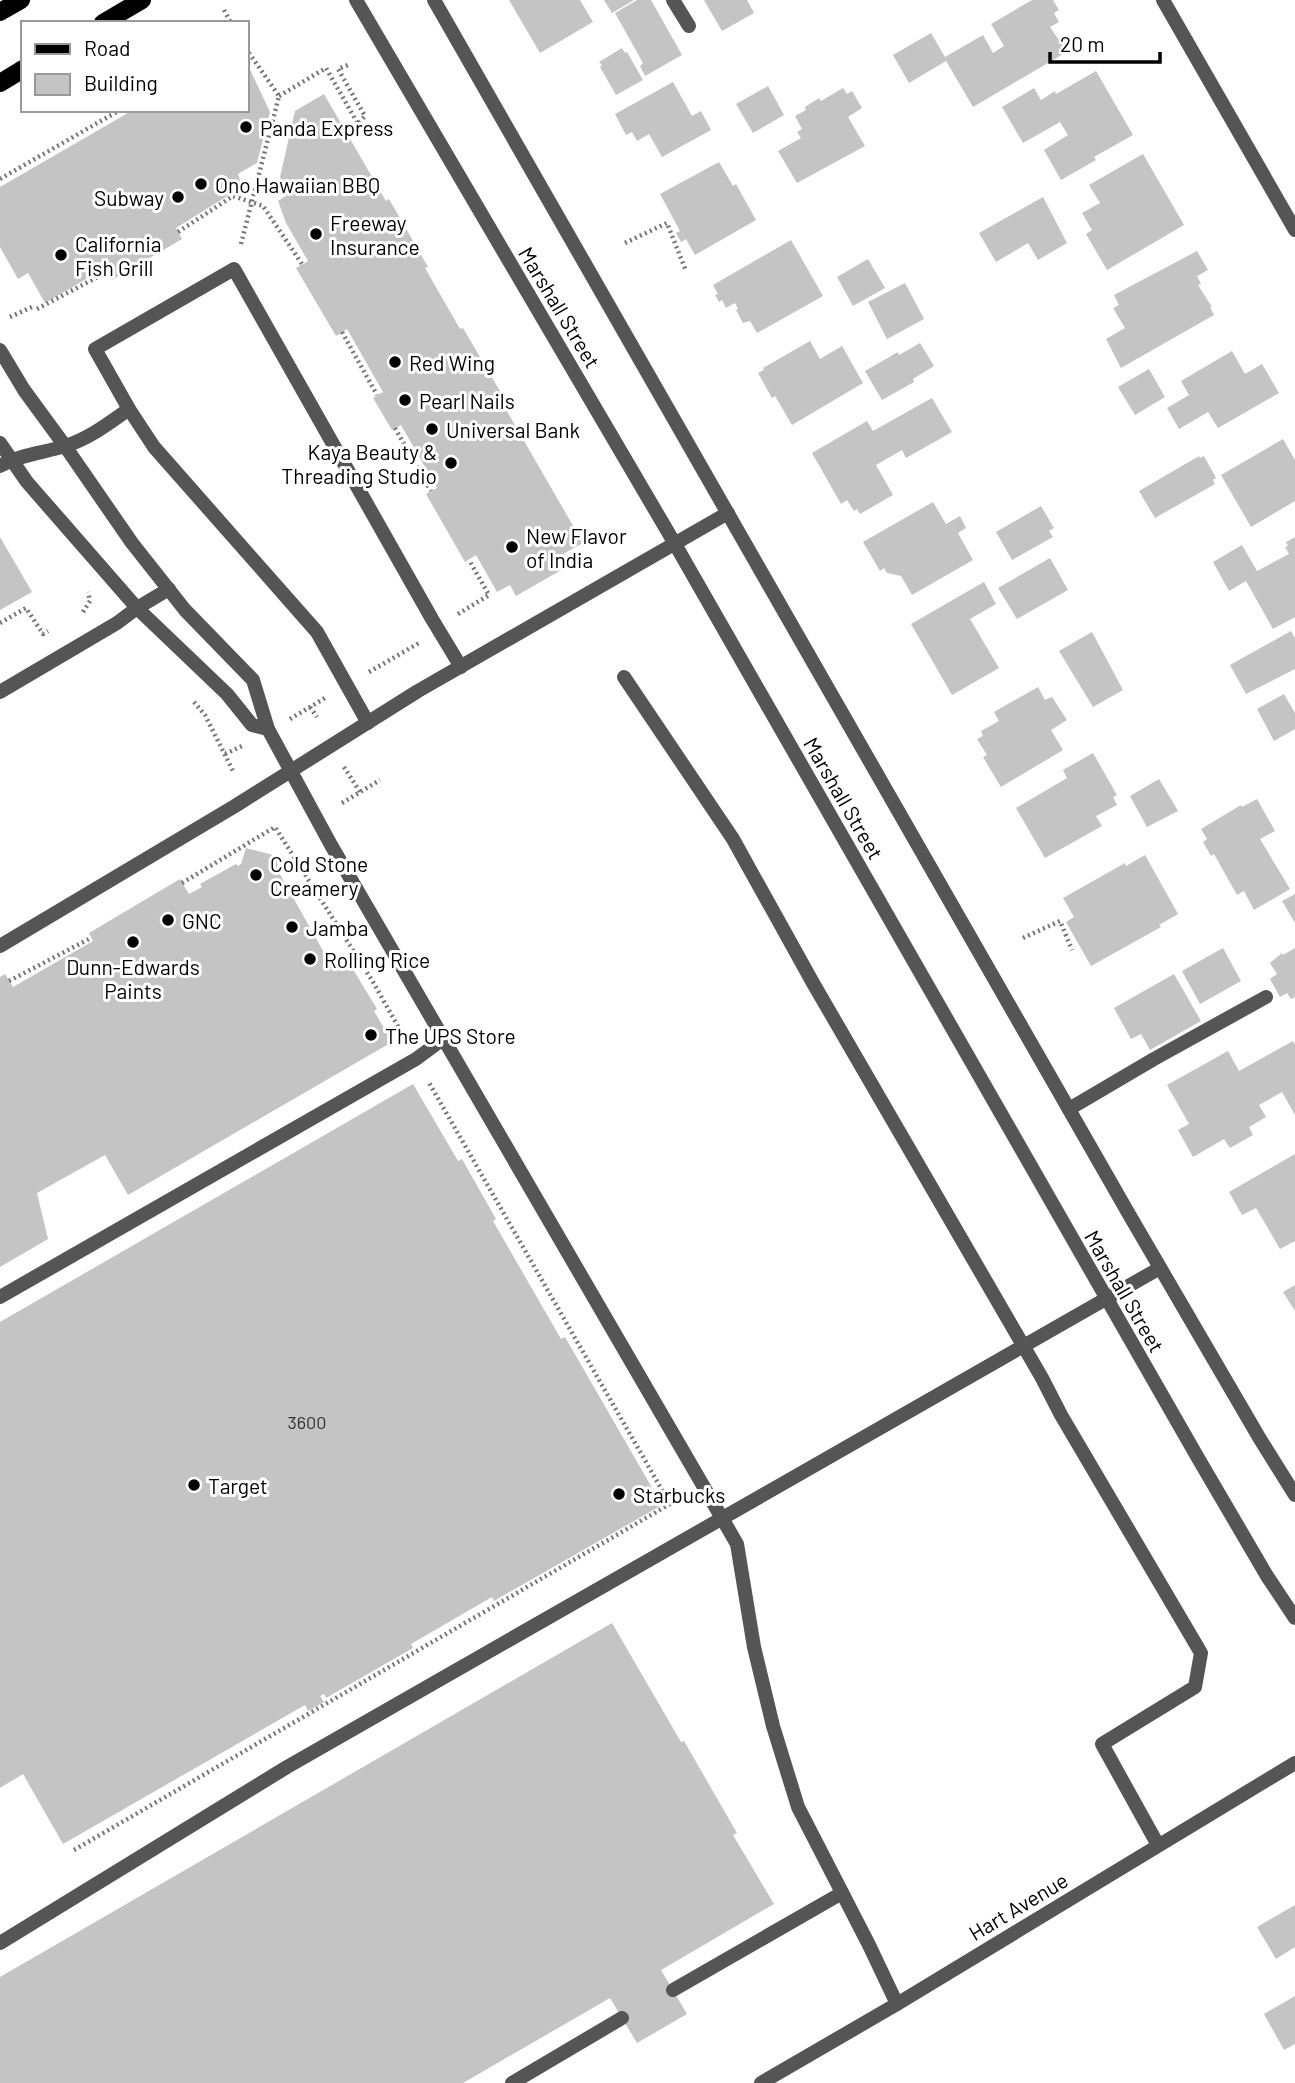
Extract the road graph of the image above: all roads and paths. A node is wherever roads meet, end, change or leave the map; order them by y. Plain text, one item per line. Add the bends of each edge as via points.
1 (21, 0) edge
2 (142, 0) edge
3 (356, 0) edge
4 (434, 0) edge
5 (674, 0) edge
6 (1163, 0) edge
7 (223, 10) dead end
8 (0, 12) edge
9 (106, 21) edge
10 (229, 21) edge
11 (689, 26) dead end
12 (248, 51) edge
13 (348, 65) dead end
14 (21, 70) edge
15 (0, 83) edge
16 (279, 96) junction
17 (117, 112) edge
18 (0, 179) edge
19 (253, 203) junction
20 (1295, 230) edge
21 (178, 232) dead end
22 (625, 243) dead end
23 (302, 264) dead end
24 (234, 269) junction
25 (686, 271) dead end
26 (107, 272) dead end
27 (9, 317) dead end
28 (342, 332) dead end
29 (0, 350) edge
30 (377, 395) dead end
31 (129, 409) junction
32 (395, 428) dead end
33 (0, 443) edge
34 (65, 446) junction
35 (6, 462) edge
36 (431, 491) dead end
37 (728, 513) junction
38 (675, 544) junction
39 (469, 560) dead end
40 (86, 587) dead end
41 (169, 589) junction
42 (137, 608) junction
43 (82, 613) dead end
44 (456, 615) dead end
45 (0, 623) edge
46 (52, 628) dead end
47 (424, 640) dead end
48 (461, 667) junction
49 (366, 674) dead end
50 (624, 677) dead end
51 (0, 692) edge
52 (331, 695) dead end
53 (190, 696) dead end
54 (310, 707) junction
55 (317, 717) dead end
56 (290, 720) dead end
57 (368, 723) junction
58 (268, 729) junction
59 (246, 744) dead end
60 (225, 754) junction
61 (342, 763) dead end
62 (233, 771) dead end
63 (290, 771) junction
64 (380, 780) dead end
65 (360, 792) junction
66 (342, 803) dead end
67 (262, 823) dead end
68 (267, 831) junction
69 (182, 883) dead end
70 (91, 937) dead end
71 (1023, 938) dead end
72 (0, 946) edge
73 (1072, 950) dead end
74 (9, 981) dead end
75 (1266, 997) dead end
76 (443, 1038) junction
77 (416, 1059) junction
78 (1069, 1109) junction
79 (1160, 1268) junction
80 (0, 1297) edge
81 (1106, 1299) junction
82 (1023, 1344) junction
83 (1295, 1495) edge
84 (721, 1517) junction
85 (1295, 1618) edge
86 (1295, 1763) edge
87 (1158, 1845) junction
88 (74, 1850) dead end
89 (842, 1893) junction
90 (0, 1943) edge
91 (673, 1990) dead end
92 (897, 2004) junction
93 (622, 2018) dead end
94 (512, 2083) edge
95 (761, 2083) edge

1 - 8 main road
2 - 9 main road
3 - 38 street, Marshall Street
4 - 37 street, Marshall Street
5 - 11 street
6 - 20 street
7 - 10 path
12 - 16 path
13 - 16 path via 338,69 365,116 358,124 326,68
14 - 15 main road
16 - 19 path
17 - 18 path
19 - 21 path via 233,196
19 - 23 path via 263,206
19 - 24 path
22 - 25 path via 667,223
24 - 31 street via 94,349
24 - 48 street
26 - 27 path
28 - 30 path
29 - 34 street
31 - 34 street via 91,436
31 - 57 street via 154,447 317,632
32 - 36 path
33 - 35 street
34 - 35 street
34 - 41 street
35 - 42 street
37 - 38 street
37 - 78 street, Marshall Street
38 - 48 street
38 - 81 street, Marshall Street
39 - 44 path via 489,595
40 - 43 path via 90,601
41 - 42 street
41 - 58 street via 253,680
42 - 51 street
42 - 58 street via 227,694 252,725
45 - 46 path via 26,608 43,634
47 - 49 path
48 - 57 street
50 - 82 street via 733,839
52 - 54 path
53 - 60 path
54 - 55 path
54 - 56 path
57 - 63 street
58 - 63 street
59 - 60 path
60 - 62 path
61 - 65 path
63 - 72 street
63 - 76 street
64 - 65 path
65 - 66 path
67 - 68 path
68 - 69 path
68 - 77 path via 275,827 279,833
70 - 74 path
71 - 73 path via 1060,921
75 - 78 street
76 - 77 street
76 - 84 street
77 - 80 street
77 - 88 path via 670,1504
78 - 79 street, Marshall Street
79 - 81 street
79 - 83 street, Marshall Street
81 - 82 street
81 - 85 street, Marshall Street
82 - 84 street
82 - 87 street via 1201,1653 1195,1687 1102,1744
84 - 89 street via 737,1544 754,1647 798,1807
84 - 90 street via 287,1768
86 - 87 street, Hart Avenue
87 - 92 street, Hart Avenue
89 - 91 street
89 - 92 street
92 - 95 street, Hart Avenue
93 - 94 street

